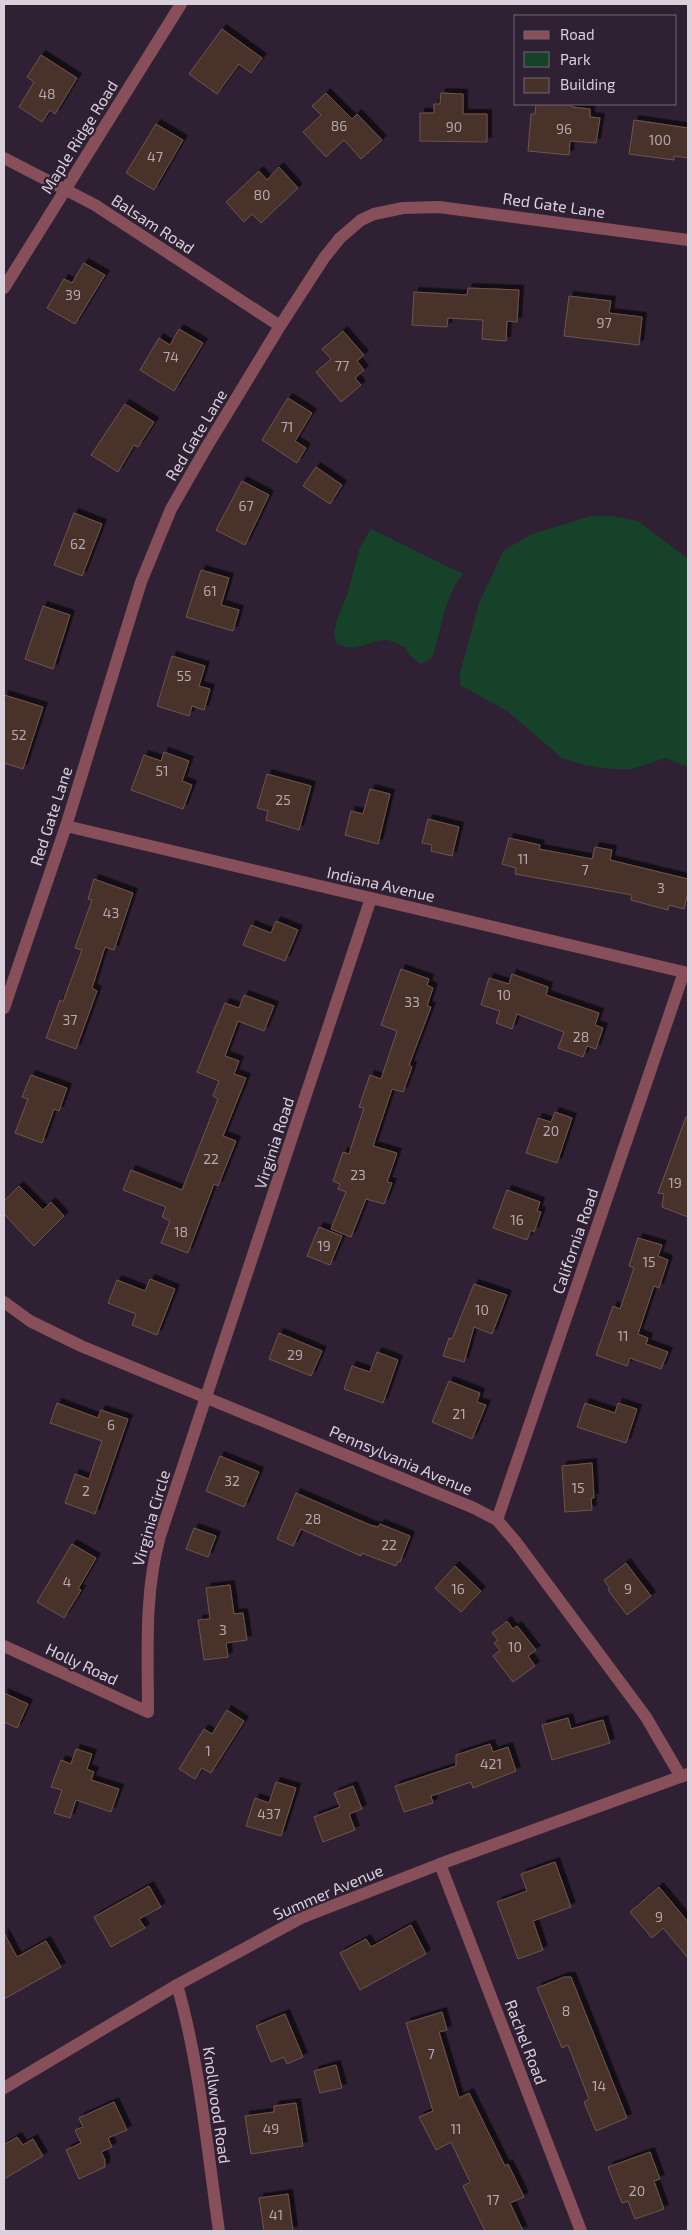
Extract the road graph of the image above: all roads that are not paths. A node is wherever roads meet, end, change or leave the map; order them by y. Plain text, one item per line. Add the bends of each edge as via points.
1 (181, 4) edge
2 (4, 158) edge
3 (65, 189) junction
4 (688, 240) edge
5 (4, 288) edge
6 (280, 326) junction
7 (66, 826) junction
8 (371, 898) junction
9 (686, 973) edge
10 (4, 1008) edge
11 (4, 1302) edge
12 (207, 1398) junction
13 (497, 1520) junction
14 (4, 1646) edge
15 (148, 1712) joint
16 (685, 1775) edge
17 (440, 1864) junction
18 (177, 1985) junction
19 (4, 2088) edge
20 (219, 2231) edge
21 (581, 2231) edge

1 - 3 street, Maple Ridge Road
2 - 3 street, Balsam Road
3 - 5 street, Maple Ridge Road
3 - 6 street, Balsam Road via 95,205
4 - 6 street, Red Gate Lane via 458,208 389,210 361,220 340,238
6 - 7 street, Red Gate Lane via 189,476 153,550
7 - 8 street, Indiana Avenue
7 - 10 street, Red Gate Lane
8 - 9 street, Indiana Avenue
8 - 12 street, Virginia Road
9 - 13 street, California Road
11 - 12 street, Pennsylvania Avenue via 42,1328
12 - 13 street, Pennsylvania Avenue
12 - 15 street, Virginia Circle via 166,1514 154,1559 148,1603
13 - 16 street, Pennsylvania Avenue via 646,1717
14 - 15 street, Holly Road
16 - 17 street, Summer Avenue
17 - 18 street, Summer Avenue via 301,1918
17 - 21 street, Rachel Road
18 - 19 street, Summer Avenue
18 - 20 street, Knollwood Road via 188,2023

